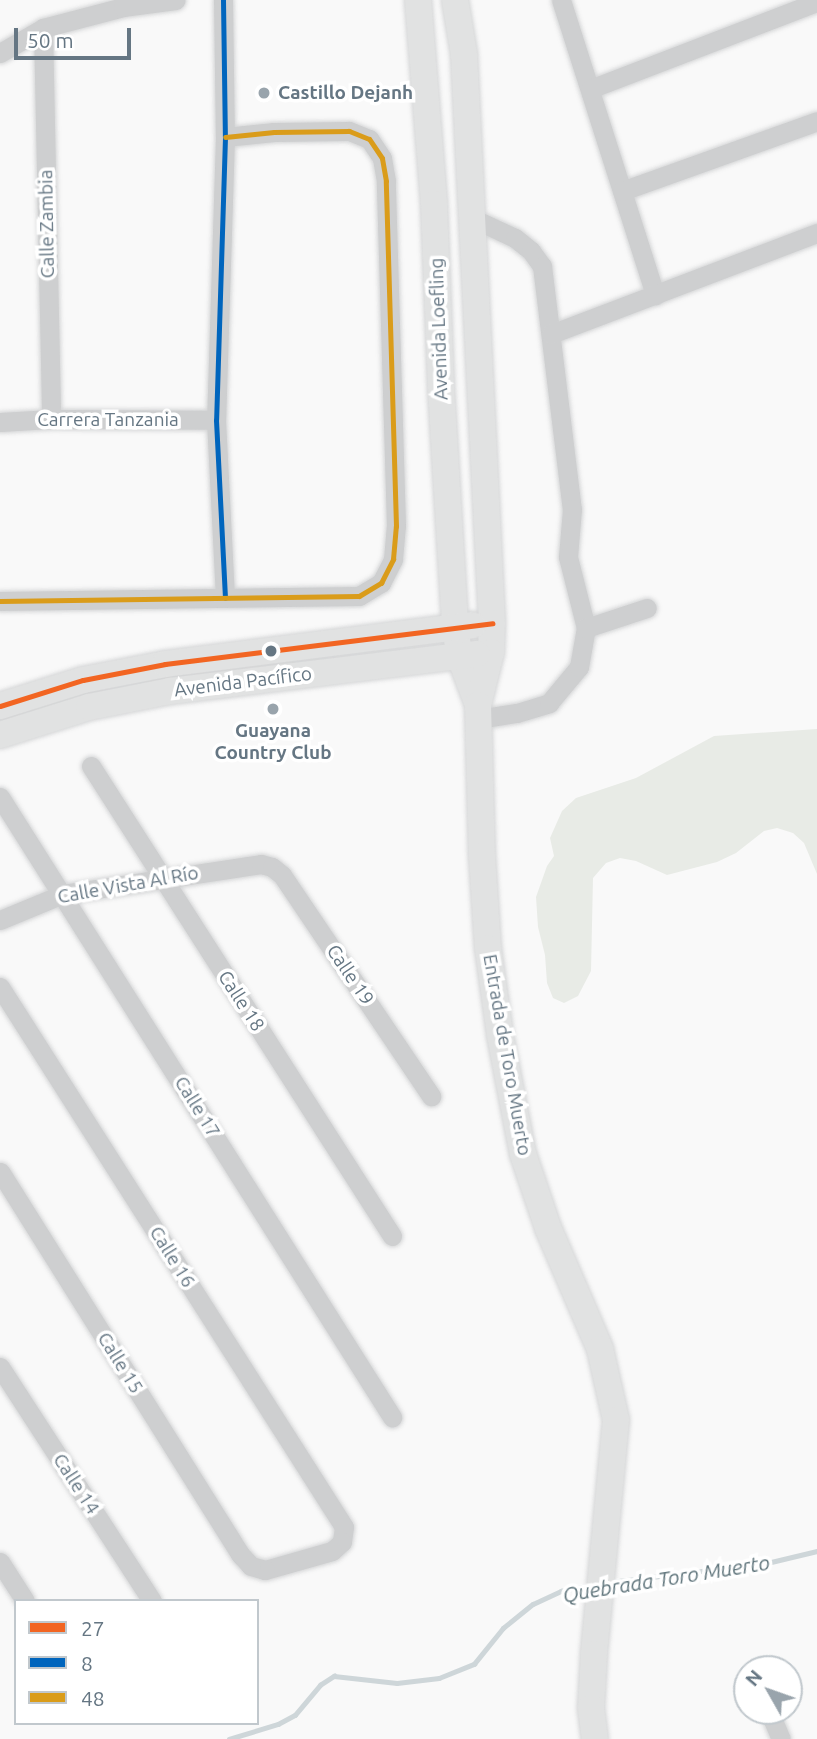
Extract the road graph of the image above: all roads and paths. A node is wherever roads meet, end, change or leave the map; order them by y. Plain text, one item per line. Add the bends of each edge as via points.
1 (176, 0) edge
2 (223, 0) edge
3 (418, 0) edge
4 (456, 0) edge
5 (561, 0) edge
6 (817, 2) edge
7 (43, 29) junction
8 (0, 53) edge
9 (590, 89) junction
10 (817, 121) edge
11 (225, 137) junction
12 (622, 191) junction
13 (472, 218) junction
14 (817, 233) edge
15 (654, 295) junction
16 (551, 334) junction
17 (51, 419) junction
18 (216, 420) junction
19 (0, 422) edge
20 (225, 598) junction
21 (0, 601) edge
22 (647, 608) dead end
23 (492, 623) junction
24 (455, 627) junction
25 (586, 628) junction
26 (491, 652) junction
27 (460, 657) junction
28 (0, 706) edge
29 (478, 712) junction
30 (0, 735) edge
31 (91, 766) dead end
32 (0, 797) edge
33 (261, 864) joint
34 (162, 877) junction
35 (63, 894) junction
36 (0, 920) edge
37 (0, 986) edge
38 (431, 1096) dead end
39 (0, 1172) edge
40 (392, 1236) dead end
41 (0, 1367) edge
42 (392, 1417) dead end
43 (240, 1554) joint
44 (0, 1562) edge
45 (24, 1599) edge
46 (151, 1599) edge
47 (595, 1739) edge

1 - 7 street via 123,7
2 - 11 street
3 - 24 street, Avenida Loefling via 434,204
4 - 13 street, Avenida Loefling via 464,54
5 - 9 street
6 - 9 street
7 - 8 street
7 - 17 street, Calle Zambia
9 - 12 street
10 - 12 street
11 - 18 street
11 - 20 street via 349,131 369,139 382,158 396,526 393,559 381,583 359,596
12 - 15 street
13 - 16 street via 515,238 542,266
13 - 23 street, Avenida Loefling
14 - 15 street
15 - 16 street
16 - 25 street via 572,509 568,558
17 - 18 street, Carrera Tanzania
17 - 19 street, Carrera Tanzania
18 - 20 street
20 - 21 street
22 - 25 street
23 - 24 street, Avenida Pacífico
23 - 26 street, Avenida Loefling
24 - 27 street, Avenida Loefling
24 - 28 street, Avenida Pacífico via 165,664 83,681
25 - 29 street via 579,667 550,703 517,713
26 - 27 street, Avenida Pacífico
26 - 29 street, Entrada de Toro Muerto
27 - 29 street, Entrada de Toro Muerto
27 - 30 street, Avenida Pacífico via 170,691 89,708
29 - 47 street, Entrada de Toro Muerto via 488,948 516,1129 540,1209 600,1349 615,1407 616,1449 592,1699
31 - 34 street, Calle 18
32 - 35 street, Calle 17
33 - 34 street, Calle Vista Al Río
33 - 38 street, Calle 19 via 282,874
34 - 35 street, Calle Vista Al Río
34 - 40 street, Calle 18
35 - 36 street, Calle Vista Al Río
35 - 42 street, Calle 17
37 - 43 street, Calle 16 via 344,1527 342,1542 332,1551 265,1570 251,1566
39 - 43 street, Calle 15
41 - 46 street, Calle 14
44 - 45 street

